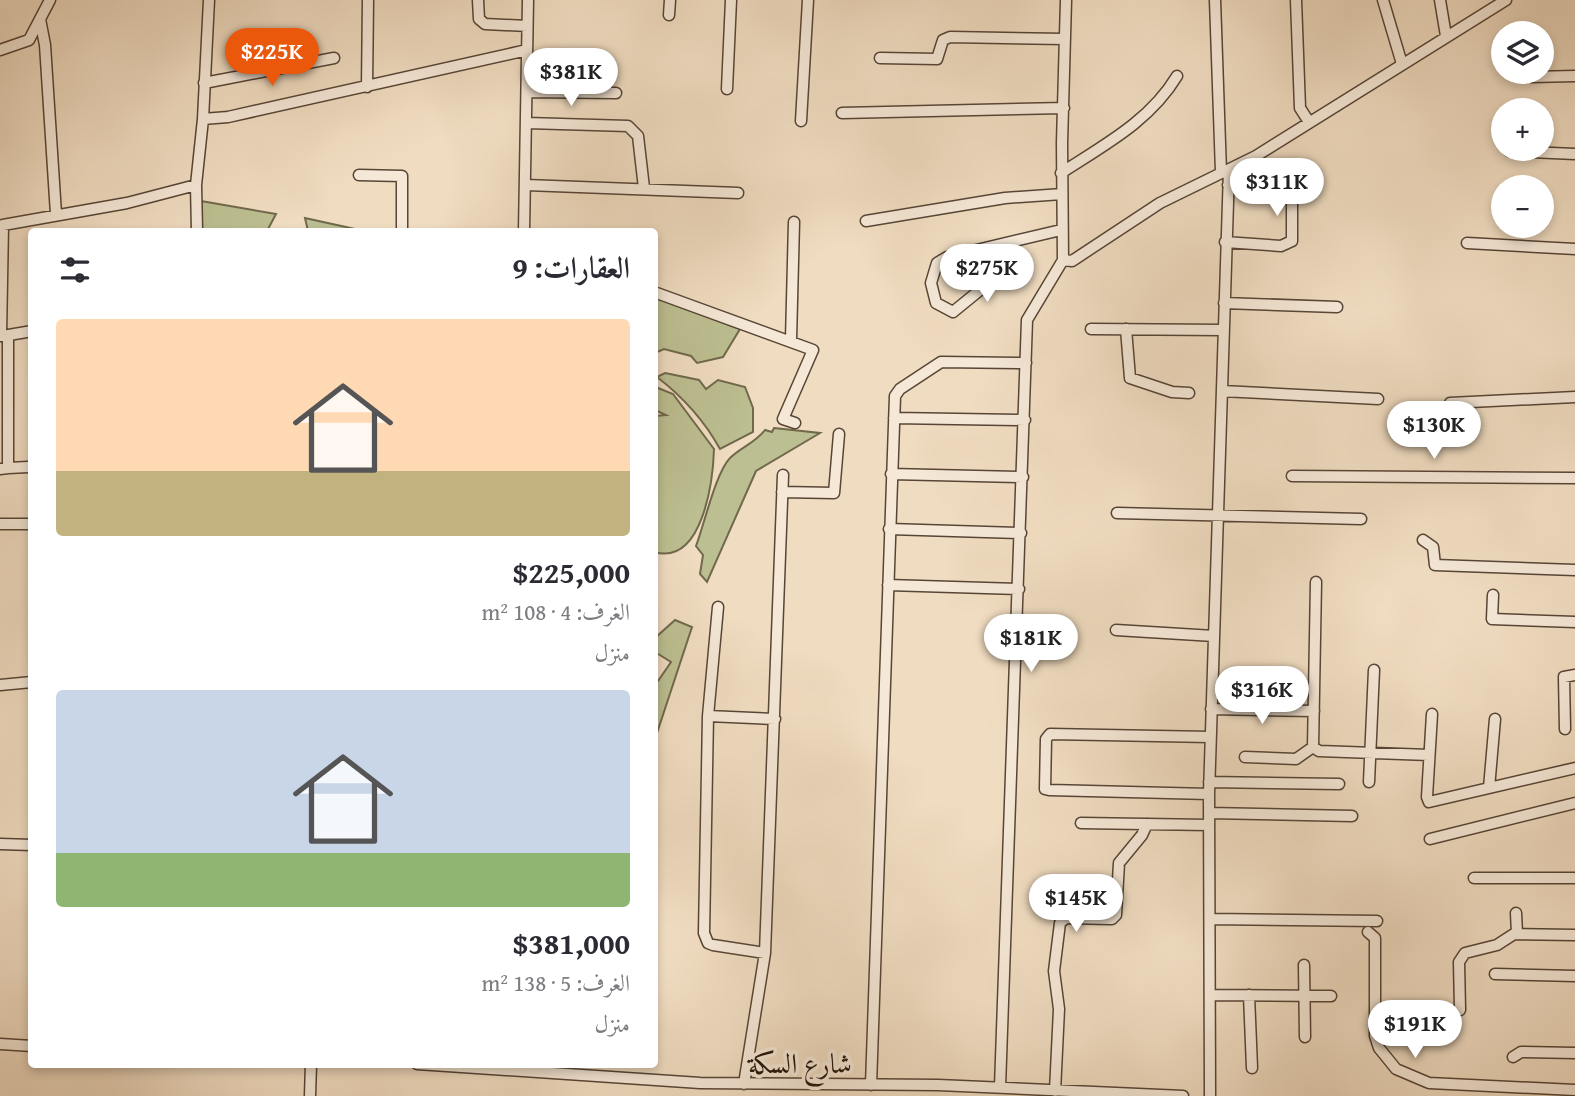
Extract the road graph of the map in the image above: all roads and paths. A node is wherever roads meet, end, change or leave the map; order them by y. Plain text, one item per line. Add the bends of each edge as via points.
1 (50, 0) edge
2 (209, 0) edge
3 (368, 0) edge
4 (478, 0) edge
5 (528, 0) edge
6 (670, 0) edge
7 (731, 0) edge
8 (808, 0) edge
9 (1066, 0) edge
10 (1214, 0) edge
11 (1296, 0) edge
12 (1383, 0) edge
13 (1440, 0) edge
14 (1506, 0) edge
15 (669, 15) dead end
16 (40, 19) junction
17 (527, 26) junction
18 (1446, 36) junction
19 (1065, 39) junction
20 (0, 50) edge
21 (527, 50) junction
22 (334, 58) dead end
23 (880, 58) dead end
24 (1402, 64) junction
25 (1177, 76) dead end
26 (1554, 76) edge
27 (1575, 76) edge
28 (204, 83) junction
29 (367, 87) junction
30 (727, 89) dead end
31 (527, 92) junction
32 (616, 93) dead end
33 (1064, 108) junction
34 (842, 113) dead end
35 (203, 119) junction
36 (801, 121) dead end
37 (1309, 122) junction
38 (527, 123) junction
39 (1554, 153) edge
40 (1575, 154) edge
41 (1225, 172) junction
42 (1061, 173) junction
43 (359, 175) dead end
44 (196, 185) junction
45 (526, 185) junction
46 (1228, 185) junction
47 (643, 188) junction
48 (738, 193) dead end
49 (1062, 194) junction
50 (56, 214) junction
51 (866, 221) dead end
52 (794, 222) dead end
53 (197, 228) edge
54 (402, 228) edge
55 (524, 228) edge
56 (1061, 230) junction
57 (1225, 242) junction
58 (1467, 243) dead end
59 (986, 249) junction
60 (1575, 249) edge
61 (1063, 260) junction
62 (658, 294) edge
63 (1224, 303) junction
64 (1337, 307) dead end
65 (1091, 329) dead end
66 (1126, 329) junction
67 (1223, 330) junction
68 (28, 332) edge
69 (3, 336) edge
70 (791, 340) junction
71 (1026, 363) junction
72 (1222, 391) junction
73 (1189, 393) dead end
74 (1575, 397) edge
75 (1378, 400) dead end
76 (1450, 403) dead end
77 (894, 418) junction
78 (1025, 420) junction
79 (795, 423) dead end
80 (839, 435) dead end
81 (28, 467) dead end
82 (4, 468) edge
83 (891, 474) junction
84 (783, 475) dead end
85 (1292, 475) dead end
86 (1023, 477) junction
87 (1575, 478) edge
88 (782, 492) junction
89 (1117, 513) dead end
90 (1219, 515) junction
91 (1361, 519) dead end
92 (0, 524) edge
93 (28, 524) edge
94 (889, 529) junction
95 (1021, 533) junction
96 (1423, 540) dead end
97 (1575, 570) edge
98 (1315, 582) dead end
99 (888, 585) junction
100 (1019, 589) junction
101 (1493, 595) dead end
102 (718, 607) dead end
103 (1575, 622) edge
104 (1116, 630) dead end
105 (1214, 636) junction
106 (1374, 670) dead end
107 (1575, 675) edge
108 (28, 682) edge
109 (0, 685) edge
110 (1212, 709) junction
111 (1314, 711) junction
112 (1432, 714) dead end
113 (708, 716) junction
114 (775, 719) junction
115 (1495, 719) dead end
116 (1565, 729) dead end
117 (1210, 737) junction
118 (1313, 747) junction
119 (1370, 752) junction
120 (1429, 755) junction
121 (1245, 757) dead end
122 (1575, 768) edge
123 (1209, 782) junction
124 (1369, 782) dead end
125 (1339, 784) dead end
126 (1489, 788) junction
127 (1209, 794) junction
128 (1575, 803) edge
129 (1209, 813) junction
130 (1352, 816) dead end
131 (1081, 823) dead end
132 (1147, 824) junction
133 (1209, 825) junction
134 (1430, 839) dead end
135 (0, 844) edge
136 (28, 845) edge
137 (1474, 878) dead end
138 (1575, 878) edge
139 (1516, 913) dead end
140 (1211, 919) junction
141 (1377, 921) dead end
142 (1368, 932) dead end
143 (1517, 934) junction
144 (1575, 935) edge
145 (765, 953) junction
146 (1304, 965) dead end
147 (1495, 974) dead end
148 (1575, 976) edge
149 (1210, 995) junction
150 (1250, 995) junction
151 (1305, 996) junction
152 (1331, 996) dead end
153 (1460, 1010) dead end
154 (1305, 1037) dead end
155 (0, 1044) edge
156 (28, 1046) edge
157 (1575, 1053) edge
158 (1513, 1057) dead end
159 (311, 1068) edge
160 (512, 1068) edge
161 (1252, 1068) dead end
162 (549, 1069) edge
163 (744, 1084) junction
164 (870, 1085) junction
165 (1000, 1087) junction
166 (1575, 1090) edge
167 (898, 1091) edge
168 (1055, 1091) junction
169 (310, 1096) edge
170 (1183, 1096) edge
171 (1210, 1096) edge

1 - 16 street
2 - 28 street
3 - 29 street
4 - 17 street via 479,19 485,24
5 - 17 street
6 - 15 street
7 - 30 street
8 - 36 street
9 - 19 street
10 - 41 street
11 - 37 street via 1300,107
12 - 24 street
13 - 18 street
14 - 18 street
16 - 20 street via 29,40
16 - 50 street
17 - 21 street
18 - 24 street
19 - 23 street via 950,37 943,40 937,59
19 - 33 street
21 - 29 street
21 - 31 street
22 - 28 street
24 - 37 street
25 - 42 street via 1165,96 1127,131
26 - 27 street
28 - 35 street
29 - 35 street
31 - 32 street
31 - 38 street
33 - 34 street
33 - 42 street
35 - 44 street
37 - 41 street
38 - 45 street
38 - 47 street via 628,126 638,136
39 - 40 street
41 - 46 street
41 - 61 street via 1160,203 1072,261
42 - 49 street
43 - 54 street via 402,176
44 - 50 street via 127,203
44 - 53 street
45 - 47 street
45 - 55 street
46 - 57 street
46 - 57 street via 1292,195 1292,242 1281,246
47 - 48 street
49 - 51 street via 1005,198
49 - 56 street
50 - 69 street via 10,222 2,228
52 - 70 street
56 - 59 street
56 - 61 street
57 - 63 street
58 - 60 street
59 - 59 street via 936,263 931,283 936,303 953,312 980,290
61 - 71 street via 1027,320
62 - 70 street
63 - 64 street
63 - 67 street
65 - 66 street
66 - 67 street
66 - 73 street via 1130,378
67 - 72 street
68 - 69 street
69 - 82 street
70 - 79 street via 813,350 783,419
71 - 77 street via 941,362 897,392
71 - 78 street
72 - 75 street
72 - 90 street
74 - 76 street
77 - 78 street
77 - 83 street
78 - 86 street
80 - 88 street via 834,493
81 - 82 street
83 - 86 street
83 - 94 street
84 - 88 street
85 - 87 street
86 - 95 street
88 - 114 street
89 - 90 street
90 - 91 street
90 - 105 street
92 - 93 street
94 - 95 street
94 - 99 street
95 - 100 street
96 - 97 street via 1433,547 1435,565
98 - 111 street
99 - 100 street
99 - 164 street
100 - 165 street
101 - 103 street via 1492,620
102 - 113 street
104 - 105 street
105 - 110 street
106 - 119 street
107 - 116 street via 1563,677
108 - 109 street
110 - 111 street
110 - 117 street
111 - 118 street
112 - 120 street
113 - 114 street
113 - 145 street via 705,938 713,945
114 - 145 street
115 - 126 street
117 - 123 street
117 - 127 street via 1050,734 1044,786 1049,790
118 - 119 street
118 - 121 street via 1296,759
119 - 120 street
119 - 124 street
120 - 126 street via 1429,802
122 - 126 street
123 - 125 street
123 - 127 street
127 - 129 street
128 - 134 street
129 - 130 street
129 - 133 street
131 - 132 street
132 - 133 street
132 - 168 street via 1119,863 1116,915 1112,919 1066,918 1060,923 1054,971 1059,1009
133 - 140 street
135 - 136 street
137 - 138 street
139 - 143 street
140 - 141 street
140 - 149 street
142 - 166 street via 1375,938 1375,1039 1396,1069 1429,1083
143 - 144 street
143 - 153 street via 1460,958
145 - 163 street
146 - 151 street
147 - 148 street
149 - 150 street
149 - 171 street
150 - 151 street
150 - 161 street
151 - 152 street
151 - 154 street
155 - 156 street
157 - 158 street via 1521,1052
159 - 169 street
160 - 162 street, شارع السكة
162 - 163 street, شارع السكة
163 - 164 street, شارع السكة
164 - 167 street, شارع السكة
165 - 167 street, شارع السكة
165 - 168 street, شارع السكة
168 - 170 street, شارع السكة

